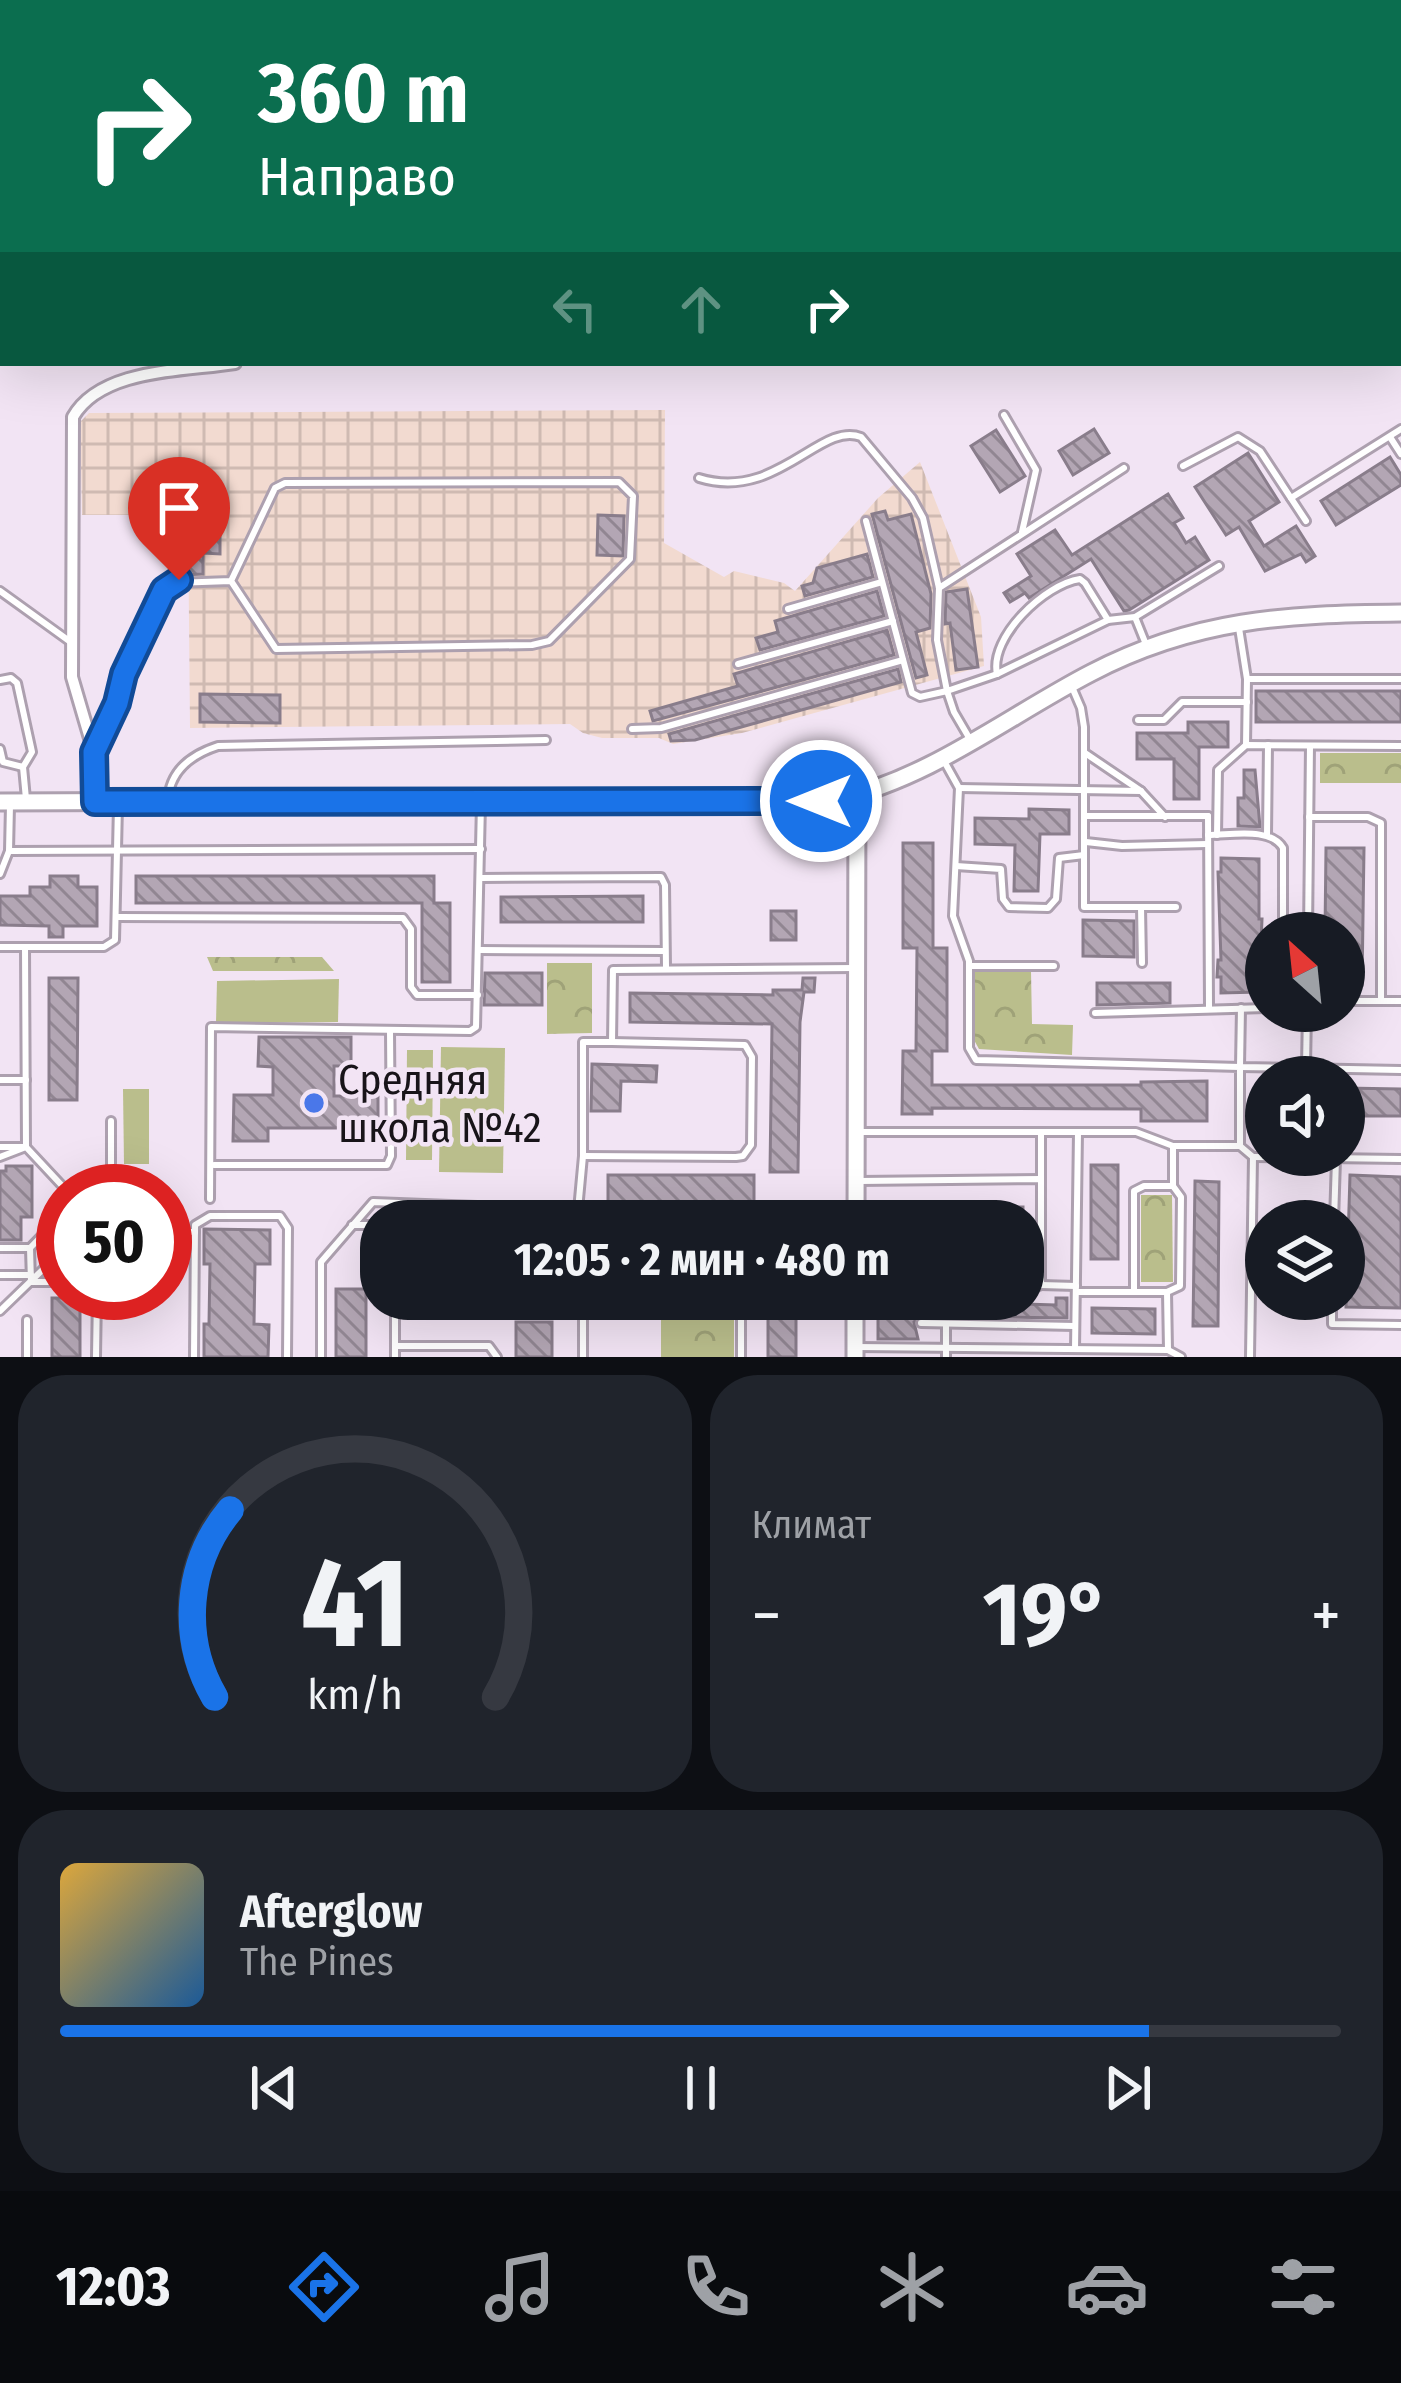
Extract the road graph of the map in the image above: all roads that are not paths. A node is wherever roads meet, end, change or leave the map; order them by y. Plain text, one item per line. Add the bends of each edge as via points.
1 (216, 366) edge
2 (1004, 415) dead end
3 (1401, 429) edge
4 (1390, 436) junction
5 (1401, 454) edge
6 (1183, 466) dead end
7 (1124, 467) dead end
8 (699, 478) dead end
9 (1291, 498) junction
10 (866, 521) dead end
11 (1306, 521) dead end
12 (1022, 534) junction
13 (1219, 566) dead end
14 (231, 581) junction
15 (883, 582) junction
16 (939, 588) junction
17 (0, 591) edge
18 (788, 609) dead end
19 (1401, 613) edge
20 (1135, 617) junction
21 (1108, 620) junction
22 (892, 621) junction
23 (1238, 621) junction
24 (72, 643) junction
25 (1147, 647) junction
26 (903, 660) junction
27 (738, 664) dead end
28 (998, 674) junction
29 (1246, 679) junction
30 (1401, 679) edge
31 (0, 680) edge
32 (1070, 684) junction
33 (947, 691) junction
34 (1246, 702) junction
35 (1138, 720) dead end
36 (632, 729) dead end
37 (546, 740) dead end
38 (971, 741) junction
39 (1246, 745) junction
40 (1268, 746) junction
41 (1310, 746) junction
42 (1401, 746) edge
43 (0, 749) edge
44 (94, 752) junction
45 (1084, 753) junction
46 (943, 758) junction
47 (1, 762) edge
48 (23, 767) junction
49 (959, 788) junction
50 (1085, 790) junction
51 (1141, 791) junction
52 (857, 795) junction
53 (9, 802) edge
54 (95, 802) junction
55 (118, 802) junction
56 (168, 802) junction
57 (481, 802) junction
58 (1086, 816) junction
59 (1213, 816) junction
60 (1166, 817) junction
61 (1309, 817) junction
62 (1267, 835) junction
63 (1211, 838) junction
64 (1086, 842) junction
65 (481, 849) junction
66 (9, 851) junction
67 (118, 853) junction
68 (1084, 855) junction
69 (956, 866) junction
70 (0, 874) edge
71 (481, 878) junction
72 (1141, 907) junction
73 (1176, 908) dead end
74 (1283, 912) edge
75 (1308, 912) edge
76 (118, 916) junction
77 (0, 947) edge
78 (26, 947) junction
79 (481, 950) junction
80 (665, 951) junction
81 (1142, 963) dead end
82 (969, 966) junction
83 (1054, 966) dead end
84 (666, 967) junction
85 (858, 968) junction
86 (478, 995) junction
87 (1365, 1001) edge
88 (1381, 1001) junction
89 (1401, 1001) edge
90 (1209, 1007) junction
91 (1241, 1008) junction
92 (1245, 1008) edge
93 (1095, 1013) dead end
94 (390, 1030) junction
95 (612, 1042) junction
96 (1240, 1067) junction
97 (1245, 1067) edge
98 (1365, 1069) edge
99 (1401, 1070) edge
100 (0, 1080) edge
101 (26, 1080) junction
102 (110, 1120) dead end
103 (857, 1132) junction
104 (1041, 1132) junction
105 (1078, 1132) junction
106 (1174, 1146) junction
107 (1240, 1146) junction
108 (0, 1147) edge
109 (26, 1147) junction
110 (1245, 1150) edge
111 (584, 1156) junction
112 (0, 1157) edge
113 (1365, 1158) edge
114 (1401, 1159) edge
115 (42, 1164) edge
116 (111, 1164) edge
117 (213, 1165) junction
118 (1253, 1176) edge
119 (1041, 1179) junction
120 (857, 1181) junction
121 (1173, 1186) junction
122 (210, 1199) dead end
123 (579, 1200) edge
124 (857, 1200) edge
125 (1041, 1200) edge
126 (360, 1216) edge
127 (352, 1225) junction
128 (360, 1225) edge
129 (195, 1232) joint
130 (36, 1242) edge
131 (0, 1248) edge
132 (30, 1248) junction
133 (36, 1274) edge
134 (0, 1275) edge
135 (31, 1278) junction
136 (36, 1279) edge
137 (1044, 1285) edge
138 (1076, 1289) junction
139 (1134, 1292) junction
140 (1167, 1292) junction
141 (0, 1311) edge
142 (27, 1319) dead end
143 (97, 1320) edge
144 (395, 1320) edge
145 (583, 1320) edge
146 (741, 1320) edge
147 (855, 1320) edge
148 (1332, 1320) edge
149 (922, 1323) dead end
150 (946, 1324) junction
151 (1401, 1325) edge
152 (1075, 1326) junction
153 (395, 1346) junction
154 (1075, 1349) junction
155 (1168, 1350) junction
156 (855, 1352) edge
157 (946, 1353) edge
158 (27, 1357) edge
159 (96, 1357) edge
160 (194, 1357) edge
161 (287, 1357) edge
162 (321, 1357) edge
163 (395, 1357) edge
164 (497, 1357) edge
165 (583, 1357) edge
166 (741, 1357) edge
167 (1181, 1357) edge
168 (1250, 1357) edge

1 - 24 street via 131,379 77,410
2 - 12 lane via 1036,470
3 - 4 lane
4 - 5 lane
4 - 9 lane
6 - 9 lane via 1238,437 1260,451
7 - 12 lane
8 - 16 lane via 763,478 832,438 861,437 918,506
9 - 11 lane
10 - 15 lane
12 - 16 lane
13 - 20 lane
14 - 14 lane via 276,649 532,645 549,641 630,560 633,496 620,482 285,483 275,488
14 - 44 lane via 167,586
15 - 18 lane
15 - 22 lane
16 - 33 lane via 937,640
17 - 24 lane
19 - 23 main road
20 - 21 lane
20 - 25 lane
21 - 28 lane
21 - 28 lane via 1085,583 1067,582 1024,611 997,651
22 - 26 lane
22 - 27 lane
23 - 25 main road
23 - 29 lane
24 - 44 street via 72,677
25 - 32 main road
26 - 33 lane via 915,696
26 - 36 lane via 661,728
28 - 33 lane
29 - 30 lane
29 - 34 lane
31 - 48 lane via 17,682 32,752
32 - 38 main road
32 - 45 lane via 1082,708
33 - 38 lane
34 - 35 lane via 1182,702 1164,720
34 - 39 lane
37 - 56 lane via 218,746 175,773
38 - 46 main road
39 - 40 lane
39 - 59 lane via 1220,766
40 - 41 lane
40 - 62 lane
41 - 42 lane
41 - 61 lane
43 - 47 lane
44 - 54 street
45 - 50 lane
45 - 51 lane
46 - 49 lane
46 - 52 main road
47 - 48 lane
48 - 53 lane
49 - 50 lane
49 - 69 lane
50 - 51 lane
50 - 58 lane
51 - 60 lane
52 - 57 main road
52 - 85 main road
53 - 54 main road
53 - 66 lane
54 - 55 main road
55 - 56 main road
55 - 67 lane
56 - 57 main road
57 - 65 lane
58 - 60 lane
58 - 64 lane
59 - 60 lane
59 - 63 lane
61 - 75 lane
61 - 88 lane via 1381,823
62 - 63 lane
62 - 74 lane via 1283,848
63 - 64 lane via 1122,847
63 - 90 lane
64 - 68 lane
65 - 67 lane
65 - 71 lane
66 - 67 lane
66 - 70 lane
67 - 76 lane
68 - 69 lane via 1059,858 1048,908 1009,908 1000,869
68 - 72 lane via 1084,907
69 - 82 lane via 953,916
71 - 79 lane
71 - 80 lane via 661,878
72 - 73 lane
72 - 81 lane
76 - 78 lane via 110,946
76 - 86 lane via 403,918 417,994
77 - 78 lane
78 - 101 lane
79 - 80 lane
79 - 86 lane
80 - 84 lane
82 - 83 lane
82 - 96 lane via 969,1048 981,1063
84 - 85 lane
84 - 95 lane via 613,970
85 - 103 main road
86 - 94 lane via 476,1028
87 - 88 lane
88 - 89 lane
90 - 91 lane
90 - 93 lane
91 - 92 lane
91 - 96 lane
94 - 117 lane via 387,1165
94 - 117 lane via 211,1027
95 - 111 lane via 583,1042
95 - 111 lane via 745,1045 752,1057 751,1145 736,1156
96 - 97 lane
96 - 107 lane
98 - 99 lane
100 - 101 lane
101 - 109 lane
102 - 116 lane
103 - 104 lane
103 - 120 main road
104 - 105 lane
104 - 119 lane
105 - 106 lane via 1136,1132
105 - 138 lane
106 - 107 lane
106 - 121 lane
107 - 110 lane
108 - 109 lane
109 - 112 lane
109 - 115 lane
111 - 123 lane
113 - 114 lane
117 - 122 lane
118 - 168 lane
119 - 120 lane
119 - 125 lane
120 - 124 main road
121 - 139 lane via 1135,1191
121 - 140 lane via 1181,1197 1180,1286
126 - 127 lane
127 - 128 lane
127 - 162 lane via 321,1262
129 - 160 lane
129 - 161 lane via 203,1217 285,1219
130 - 132 lane
131 - 132 lane
132 - 135 lane
133 - 135 lane
134 - 135 lane
135 - 136 lane
135 - 141 lane
137 - 138 lane
138 - 139 lane
138 - 152 lane
139 - 140 lane
140 - 155 lane
142 - 158 lane
143 - 159 lane
144 - 153 lane
145 - 165 lane
146 - 166 lane
147 - 156 main road
148 - 151 lane
149 - 150 lane
150 - 152 lane
150 - 157 lane
152 - 154 lane
153 - 163 lane
153 - 164 lane via 489,1346
154 - 155 lane
154 - 157 lane
155 - 167 lane
156 - 157 lane

